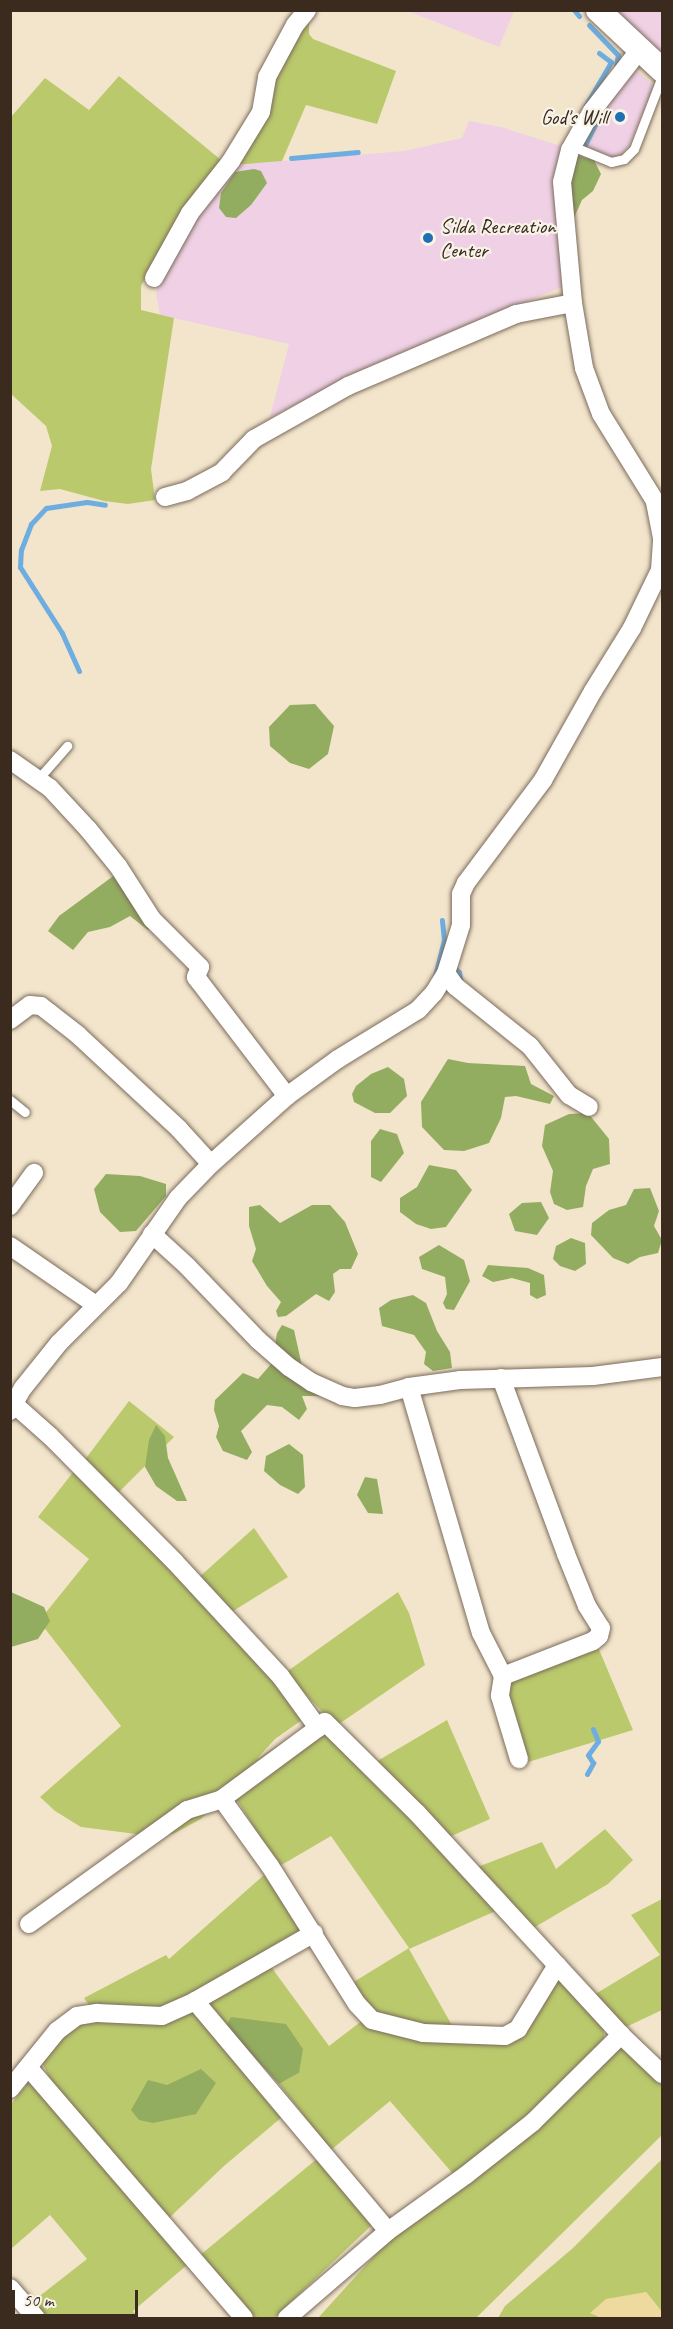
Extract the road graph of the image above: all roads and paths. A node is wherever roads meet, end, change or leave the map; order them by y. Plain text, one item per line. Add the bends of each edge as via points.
1 (307, 10) edge
2 (598, 10) edge
3 (641, 48) junction
4 (663, 70) edge
5 (663, 76) edge
6 (572, 146) junction
7 (154, 278) dead end
8 (573, 303) junction
9 (165, 497) dead end
10 (661, 566) edge
11 (67, 746) dead end
12 (10, 760) edge
13 (39, 778) junction
14 (446, 973) junction
15 (10, 1020) edge
16 (287, 1096) junction
17 (10, 1100) edge
18 (589, 1107) dead end
19 (25, 1112) dead end
20 (211, 1164) junction
21 (34, 1173) dead end
22 (10, 1206) edge
23 (152, 1234) junction
24 (10, 1246) edge
25 (96, 1305) junction
26 (663, 1367) edge
27 (501, 1378) junction
28 (18, 1383) edge
29 (409, 1387) junction
30 (13, 1408) edge
31 (502, 1676) junction
32 (318, 1728) junction
33 (519, 1759) dead end
34 (222, 1799) junction
35 (29, 1924) dead end
36 (314, 1933) junction
37 (557, 1965) junction
38 (195, 2001) junction
39 (621, 2035) junction
40 (28, 2067) junction
41 (663, 2074) edge
42 (10, 2089) edge
43 (388, 2231) junction
44 (10, 2288) edge
45 (36, 2319) edge
46 (244, 2319) edge
47 (287, 2319) edge

1 - 7 street via 267,77 261,112 231,161 190,213
2 - 3 street
3 - 4 street
3 - 6 street via 592,111
5 - 6 lane via 634,149 624,159 611,162
6 - 8 street via 562,182
8 - 9 street via 516,314 348,386 254,439 222,472 187,491
8 - 10 street via 584,368 601,414 655,501 662,538
10 - 14 street via 633,628 592,691 543,780 460,894 461,925
11 - 13 lane
12 - 13 street
13 - 16 street via 118,866 158,925 200,967 196,976
14 - 16 street via 418,1010
14 - 18 street via 455,986 530,1046 568,1095
15 - 20 street via 30,1005 41,1006 154,1106
16 - 20 street
17 - 19 lane
20 - 23 street via 178,1198
21 - 22 street
23 - 25 street via 119,1283
23 - 29 street via 258,1340 311,1382 355,1398
24 - 25 street
25 - 28 street
26 - 27 street via 593,1376
27 - 29 street
27 - 31 street via 586,1606 601,1628 593,1641
28 - 30 street
29 - 31 street via 481,1633
30 - 32 street via 50,1436 175,1562 281,1677
31 - 33 street via 500,1696
32 - 34 street
32 - 37 street via 325,1722
34 - 35 street via 187,1810
34 - 36 street
36 - 37 street via 366,2015 378,2022 423,2033 511,2034 531,2010
36 - 38 street
37 - 39 street
38 - 40 street via 162,2016 77,2016 57,2031
38 - 43 street
39 - 41 street
39 - 43 street via 533,2122
40 - 42 street
40 - 46 street
43 - 47 street
44 - 45 street

